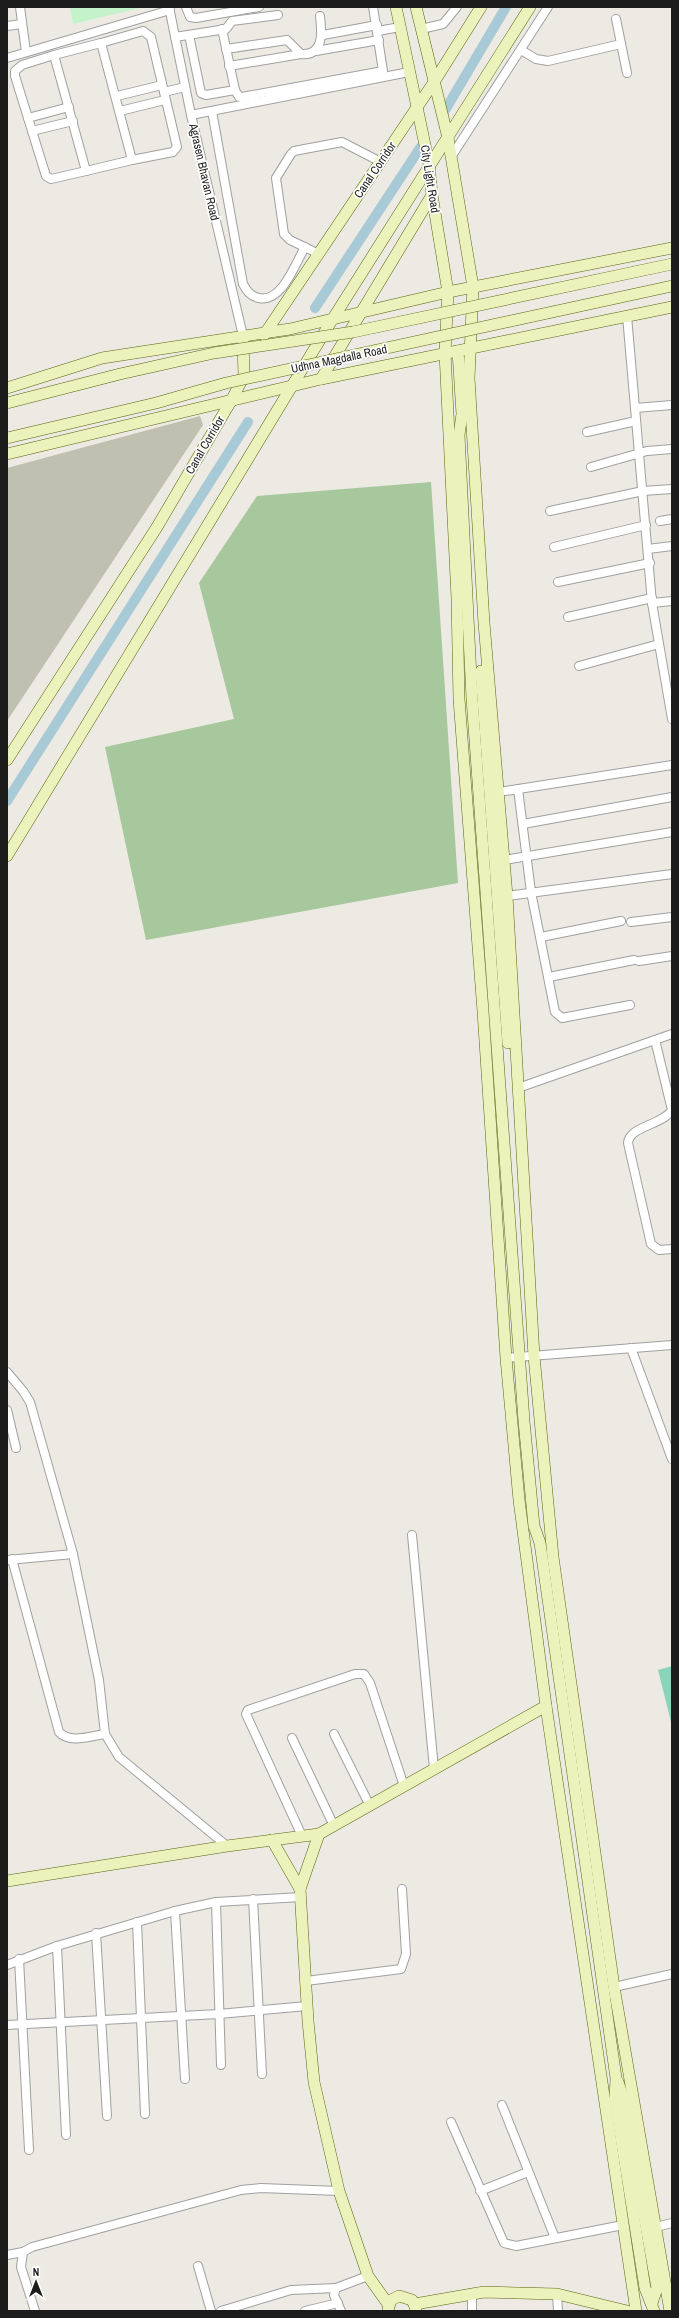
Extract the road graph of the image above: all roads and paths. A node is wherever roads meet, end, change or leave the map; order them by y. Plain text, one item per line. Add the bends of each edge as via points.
1 (20, 7) edge
2 (186, 7) edge
3 (259, 7) edge
4 (373, 7) edge
5 (396, 7) edge
6 (416, 7) edge
7 (457, 7) edge
8 (481, 7) edge
9 (530, 7) edge
10 (548, 7) edge
11 (170, 8) edge
12 (278, 15) dead end
13 (320, 16) dead end
14 (616, 19) dead end
15 (22, 24) junction
16 (7, 26) edge
17 (400, 27) junction
18 (377, 28) junction
19 (222, 29) junction
20 (420, 29) junction
21 (189, 35) junction
22 (323, 35) junction
23 (82, 36) junction
24 (175, 37) junction
25 (379, 40) junction
26 (102, 43) junction
27 (621, 44) junction
28 (84, 47) junction
29 (226, 49) junction
30 (521, 50) junction
31 (316, 51) junction
32 (26, 52) junction
33 (301, 54) junction
34 (54, 55) junction
35 (7, 58) edge
36 (229, 66) junction
37 (409, 72) junction
38 (627, 73) dead end
39 (434, 82) junction
40 (185, 87) junction
41 (235, 90) junction
42 (164, 92) junction
43 (116, 96) junction
44 (69, 107) junction
45 (416, 108) junction
46 (120, 111) junction
47 (212, 111) junction
48 (191, 115) junction
49 (28, 118) junction
50 (72, 121) junction
51 (32, 131) junction
52 (448, 138) junction
53 (451, 157) junction
54 (132, 160) junction
55 (381, 162) junction
56 (429, 164) junction
57 (86, 171) junction
58 (432, 195) junction
59 (305, 247) junction
60 (672, 248) edge
61 (319, 254) junction
62 (672, 264) edge
63 (672, 286) edge
64 (473, 287) junction
65 (448, 292) junction
66 (672, 307) edge
67 (360, 311) junction
68 (628, 316) junction
69 (332, 320) junction
70 (267, 332) junction
71 (242, 336) junction
72 (470, 349) junction
73 (458, 351) junction
74 (445, 353) junction
75 (245, 361) junction
76 (321, 379) junction
77 (292, 386) junction
78 (7, 388) edge
79 (231, 401) junction
80 (7, 403) edge
81 (672, 405) edge
82 (635, 408) junction
83 (636, 421) junction
84 (587, 432) dead end
85 (7, 438) edge
86 (672, 449) edge
87 (7, 454) edge
88 (639, 455) junction
89 (591, 467) dead end
90 (672, 489) edge
91 (643, 491) junction
92 (550, 511) dead end
93 (672, 519) edge
94 (660, 520) dead end
95 (646, 525) junction
96 (672, 546) edge
97 (554, 548) dead end
98 (648, 549) junction
99 (650, 563) junction
100 (558, 582) dead end
101 (652, 600) junction
102 (672, 601) edge
103 (568, 617) dead end
104 (659, 644) junction
105 (579, 666) dead end
106 (671, 705) edge
107 (672, 719) edge
108 (7, 760) edge
109 (672, 765) edge
110 (518, 790) junction
111 (498, 792) junction
112 (672, 797) edge
113 (523, 824) junction
114 (672, 832) edge
115 (7, 856) edge
116 (527, 857) junction
117 (504, 860) junction
118 (672, 874) edge
119 (531, 892) junction
120 (507, 896) junction
121 (672, 917) edge
122 (621, 921) dead end
123 (631, 922) dead end
124 (541, 937) junction
125 (672, 956) edge
126 (549, 977) junction
127 (630, 1006) dead end
128 (672, 1034) edge
129 (655, 1040) junction
130 (518, 1088) junction
131 (672, 1249) edge
132 (672, 1345) edge
133 (631, 1348) junction
134 (527, 1356) junction
135 (506, 1358) junction
136 (7, 1372) edge
137 (7, 1410) edge
138 (16, 1448) dead end
139 (672, 1459) edge
140 (412, 1536) dead end
141 (73, 1554) junction
142 (10, 1560) edge
143 (546, 1706) junction
144 (105, 1734) junction
145 (334, 1734) dead end
146 (292, 1738) dead end
147 (434, 1769) junction
148 (404, 1786) junction
149 (370, 1806) junction
150 (334, 1826) junction
151 (319, 1834) junction
152 (302, 1836) junction
153 (272, 1840) junction
154 (227, 1846) junction
155 (7, 1881) edge
156 (402, 1889) dead end
157 (301, 1893) junction
158 (253, 1899) junction
159 (216, 1902) junction
160 (176, 1911) junction
161 (137, 1922) junction
162 (96, 1933) junction
163 (57, 1946) junction
164 (19, 1959) junction
165 (7, 1965) edge
166 (672, 1974) edge
167 (306, 1981) junction
168 (614, 1987) junction
169 (307, 2006) junction
170 (259, 2010) junction
171 (219, 2014) junction
172 (182, 2016) junction
173 (141, 2018) junction
174 (100, 2021) junction
175 (61, 2024) junction
176 (21, 2025) junction
177 (7, 2026) edge
178 (221, 2065) dead end
179 (262, 2074) dead end
180 (185, 2079) dead end
181 (502, 2105) dead end
182 (145, 2114) dead end
183 (107, 2116) dead end
184 (451, 2122) dead end
185 (66, 2135) dead end
186 (28, 2150) dead end
187 (528, 2172) junction
188 (339, 2191) junction
189 (480, 2191) junction
190 (672, 2223) edge
191 (623, 2225) junction
192 (656, 2227) junction
193 (555, 2238) junction
194 (23, 2252) junction
195 (7, 2255) edge
196 (198, 2266) dead end
197 (368, 2276) junction
198 (336, 2288) junction
199 (472, 2293) junction
200 (557, 2294) junction
201 (338, 2303) junction
202 (415, 2307) edge
203 (653, 2307) edge
204 (388, 2308) edge
205 (35, 2311) edge
206 (211, 2311) edge
207 (221, 2311) edge
208 (305, 2311) edge
209 (341, 2311) edge
210 (472, 2311) edge
211 (558, 2311) edge
212 (627, 2311) edge
213 (636, 2311) edge
214 (670, 2311) edge

1 - 15 street
2 - 3 street via 190,17 196,18
4 - 18 street
5 - 17 main road, City Light Road
6 - 20 main road
7 - 20 street via 443,24
8 - 39 main road, Canal Corridor
9 - 52 main road
10 - 30 street
11 - 23 street
11 - 24 street, Agrasen Bhavan Road
12 - 19 street via 232,21 226,29
13 - 22 street
14 - 27 street
15 - 16 street
15 - 32 street
17 - 18 street
17 - 37 main road, City Light Road
18 - 22 street
18 - 25 street
19 - 21 street
19 - 29 street
20 - 39 main road
21 - 24 street
21 - 41 street via 201,93 206,95
22 - 31 street
23 - 28 street
23 - 32 street
24 - 40 street, Agrasen Bhavan Road
25 - 31 street
25 - 41 street via 384,66 381,72 242,97
26 - 28 street
26 - 42 street via 147,32 151,37
26 - 43 street
27 - 30 street via 548,61 536,59
27 - 38 street
28 - 34 street
29 - 33 street via 287,40
29 - 36 street
30 - 53 street
31 - 33 street
32 - 35 street
33 - 36 street
34 - 44 street
34 - 49 street via 22,65 15,71
36 - 41 street
37 - 45 main road, City Light Road
37 - 47 street
39 - 45 main road, Canal Corridor
39 - 52 main road
40 - 42 street
40 - 48 street, Agrasen Bhavan Road
42 - 43 street
42 - 46 street
42 - 54 street via 176,150
43 - 46 street
44 - 49 street
44 - 50 street
45 - 55 main road, Canal Corridor
45 - 56 main road, City Light Road
46 - 54 street
47 - 48 street
47 - 59 street via 243,284 247,291 265,298 276,294
48 - 71 street, Agrasen Bhavan Road
49 - 51 street
50 - 51 street
50 - 57 street
51 - 57 street via 47,178
52 - 53 main road
52 - 56 main road
53 - 64 main road
54 - 57 street
55 - 59 street via 342,142 294,151 291,154 276,182 284,234
55 - 61 main road, Canal Corridor
56 - 58 main road, City Light Road
56 - 69 main road
58 - 65 main road, City Light Road
58 - 67 main road
59 - 61 street
60 - 64 main road
61 - 70 main road, Canal Corridor
62 - 80 main road, Udhna Magdalla Road, bridge via 353,332 207,355
63 - 85 main road, Udhna Magdalla Road, bridge via 226,383
64 - 65 main road
64 - 72 main road
65 - 67 main road
65 - 74 main road, City Light Road
66 - 68 main road
67 - 69 main road
67 - 76 main road
68 - 72 main road
68 - 82 street
69 - 70 main road
69 - 77 main road
70 - 71 main road
70 - 75 main road, Canal Corridor
71 - 75 main road, Canal Corridor
71 - 78 main road via 102,358
72 - 73 main road
72 - 111 main road via 469,378 484,623
73 - 74 main road
73 - 134 main road via 462,414 468,433 472,600
74 - 76 main road
74 - 135 main road, City Light Road via 457,598 459,699 484,1019
75 - 79 main road, Canal Corridor via 244,376
76 - 77 main road
77 - 79 main road
77 - 115 main road
79 - 87 main road
79 - 108 main road, Canal Corridor via 157,527
81 - 82 street
82 - 83 street
83 - 84 street
83 - 88 street
86 - 88 street via 647,451
88 - 89 street
88 - 91 street
90 - 91 street
91 - 92 street
91 - 95 street
93 - 94 street
95 - 97 street
95 - 98 street
96 - 98 street
98 - 99 street
99 - 100 street
99 - 101 street
101 - 102 street
101 - 103 street
101 - 104 street
104 - 105 street
104 - 106 street
106 - 107 street
109 - 110 street
110 - 111 street
110 - 113 street
111 - 117 main road
112 - 113 street
113 - 116 street
114 - 116 street
116 - 117 street
116 - 119 street
117 - 120 main road
118 - 119 street
119 - 120 street
119 - 124 street
120 - 130 main road
121 - 123 street
122 - 124 street
124 - 126 street
125 - 126 street
126 - 127 street via 555,1012 562,1018
128 - 129 street
129 - 130 street
129 - 131 street via 672,1110 662,1119 633,1133 628,1138 628,1143 651,1244 659,1250
130 - 134 main road
132 - 133 street
133 - 134 street
133 - 139 street
134 - 135 street
134 - 168 main road
134 - 203 main road via 542,1526 540,1543 616,2078 624,2097 657,2288
135 - 143 main road, City Light Road via 519,1504
136 - 141 street via 30,1402
137 - 138 street
140 - 147 street
141 - 142 street
141 - 144 street via 99,1680
142 - 144 street via 59,1732 62,1736 72,1738
143 - 147 main road
143 - 191 main road, City Light Road
144 - 154 street via 119,1758
145 - 149 street
146 - 150 street
147 - 148 main road
148 - 149 main road
148 - 152 street via 370,1683 364,1674 355,1674 248,1710 246,1714
149 - 150 main road
150 - 151 main road
151 - 152 main road
151 - 157 main road
152 - 153 main road
153 - 154 main road
153 - 157 main road
154 - 155 main road
156 - 167 street via 406,1954 401,1969
157 - 158 street
157 - 167 main road
158 - 159 street
158 - 170 street
159 - 160 street
159 - 171 street
160 - 161 street
160 - 172 street
161 - 162 street
161 - 173 street
162 - 163 street
162 - 174 street
163 - 164 street
163 - 175 street
164 - 165 street
164 - 176 street
166 - 168 street
167 - 169 main road
168 - 192 main road
169 - 170 street
169 - 188 main road via 314,2082
170 - 171 street
170 - 179 street
171 - 172 street
171 - 178 street
172 - 173 street
172 - 180 street
173 - 174 street
173 - 182 street
174 - 175 street
174 - 183 street
175 - 176 street
175 - 185 street
176 - 177 street
176 - 186 street
181 - 187 street
184 - 189 street
187 - 189 street
187 - 193 street
188 - 194 street via 261,2188 241,2190 32,2247
188 - 197 main road
189 - 193 street via 504,2243 516,2246
190 - 192 street
191 - 193 street
191 - 213 main road, City Light Road
192 - 214 main road
194 - 195 street
194 - 205 street via 20,2267
196 - 206 street
197 - 198 street
197 - 204 main road
198 - 201 street via 334,2295
198 - 207 street via 291,2290
199 - 200 main road
199 - 202 main road
199 - 210 street
200 - 211 street
200 - 212 main road
201 - 208 street
201 - 209 street
202 - 204 main road via 408,2297 399,2296

